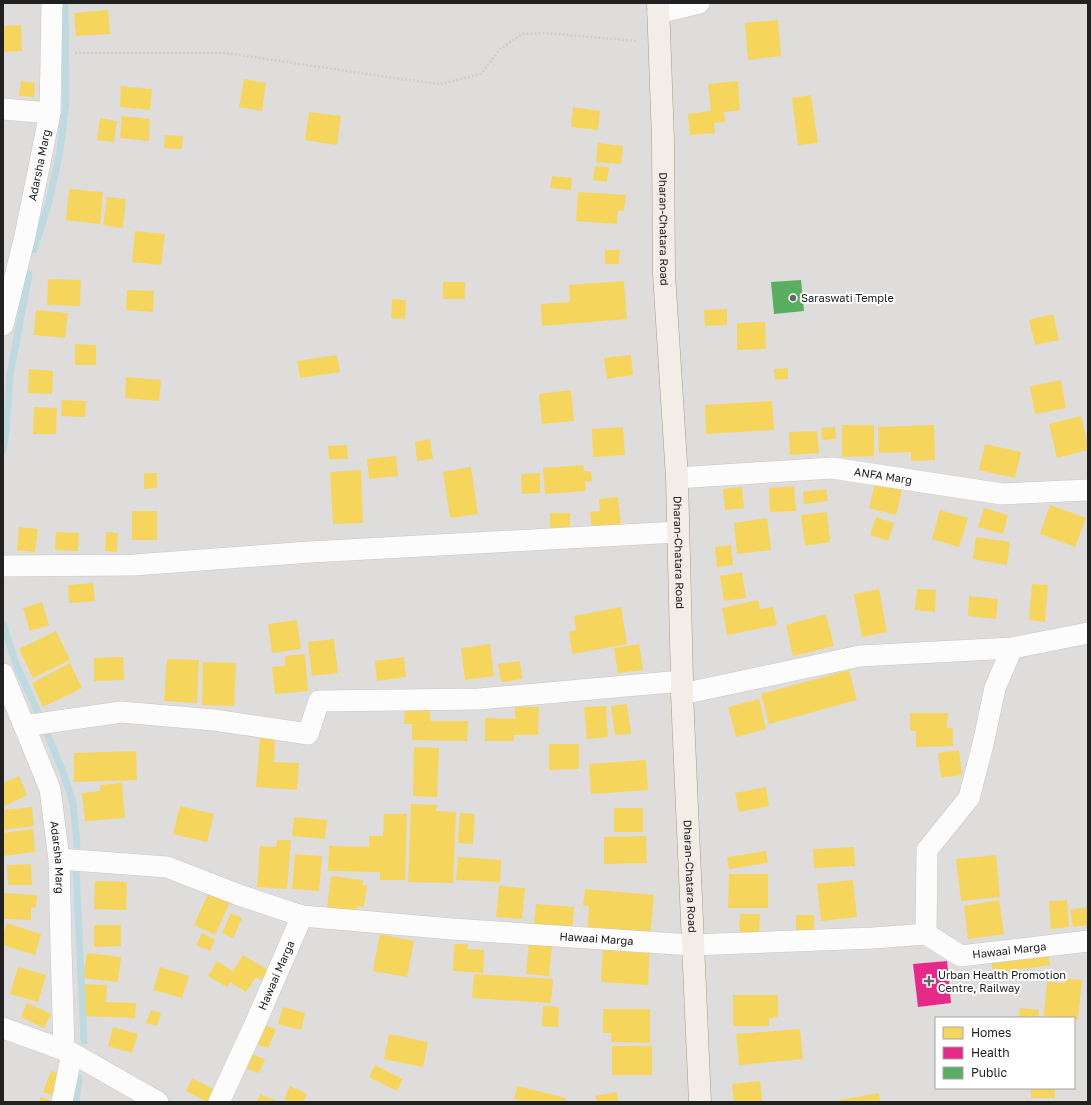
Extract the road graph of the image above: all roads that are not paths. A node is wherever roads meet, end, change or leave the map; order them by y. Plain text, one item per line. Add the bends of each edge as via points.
1 (52, 3) edge
2 (699, 3) edge
3 (658, 8) edge
4 (3, 109) edge
5 (50, 113) junction
6 (3, 325) edge
7 (677, 478) junction
8 (1088, 490) edge
9 (678, 532) junction
10 (3, 566) edge
11 (1088, 633) edge
12 (1012, 648) junction
13 (3, 674) edge
14 (682, 687) junction
15 (24, 726) junction
16 (59, 858) junction
17 (302, 916) junction
18 (926, 934) junction
19 (1088, 941) edge
20 (692, 945) junction
21 (3, 1028) edge
22 (68, 1052) junction
23 (62, 1102) edge
24 (158, 1102) edge
25 (219, 1102) edge
26 (700, 1102) edge

1 - 5 street, Adarsha Marg
2 - 3 street
3 - 7 main road, Dharan-Chatara Road via 664,140 664,274
4 - 5 street
5 - 6 street, Adarsha Marg via 25,236
7 - 8 street, ANFA Marg via 832,468 1002,494
7 - 9 main road, Dharan-Chatara Road
9 - 10 street via 134,565
9 - 14 main road, Dharan-Chatara Road
11 - 12 street
12 - 14 street via 860,656
12 - 18 street via 995,688 969,798 927,850
13 - 15 street, Adarsha Marg
14 - 15 street via 480,700 319,701 308,734 214,720 121,712
14 - 20 main road, Dharan-Chatara Road
15 - 16 street, Adarsha Marg via 50,789
16 - 17 street via 168,867
16 - 22 street, Adarsha Marg via 61,947
17 - 20 street, Hawaai Marga
17 - 25 street, Hawaai Marga
18 - 19 street, Hawaai Marga via 961,956
18 - 20 street, Hawaai Marga
20 - 26 main road, Dharan-Chatara Road
21 - 22 street
22 - 23 street, Adarsha Marg
22 - 24 street

